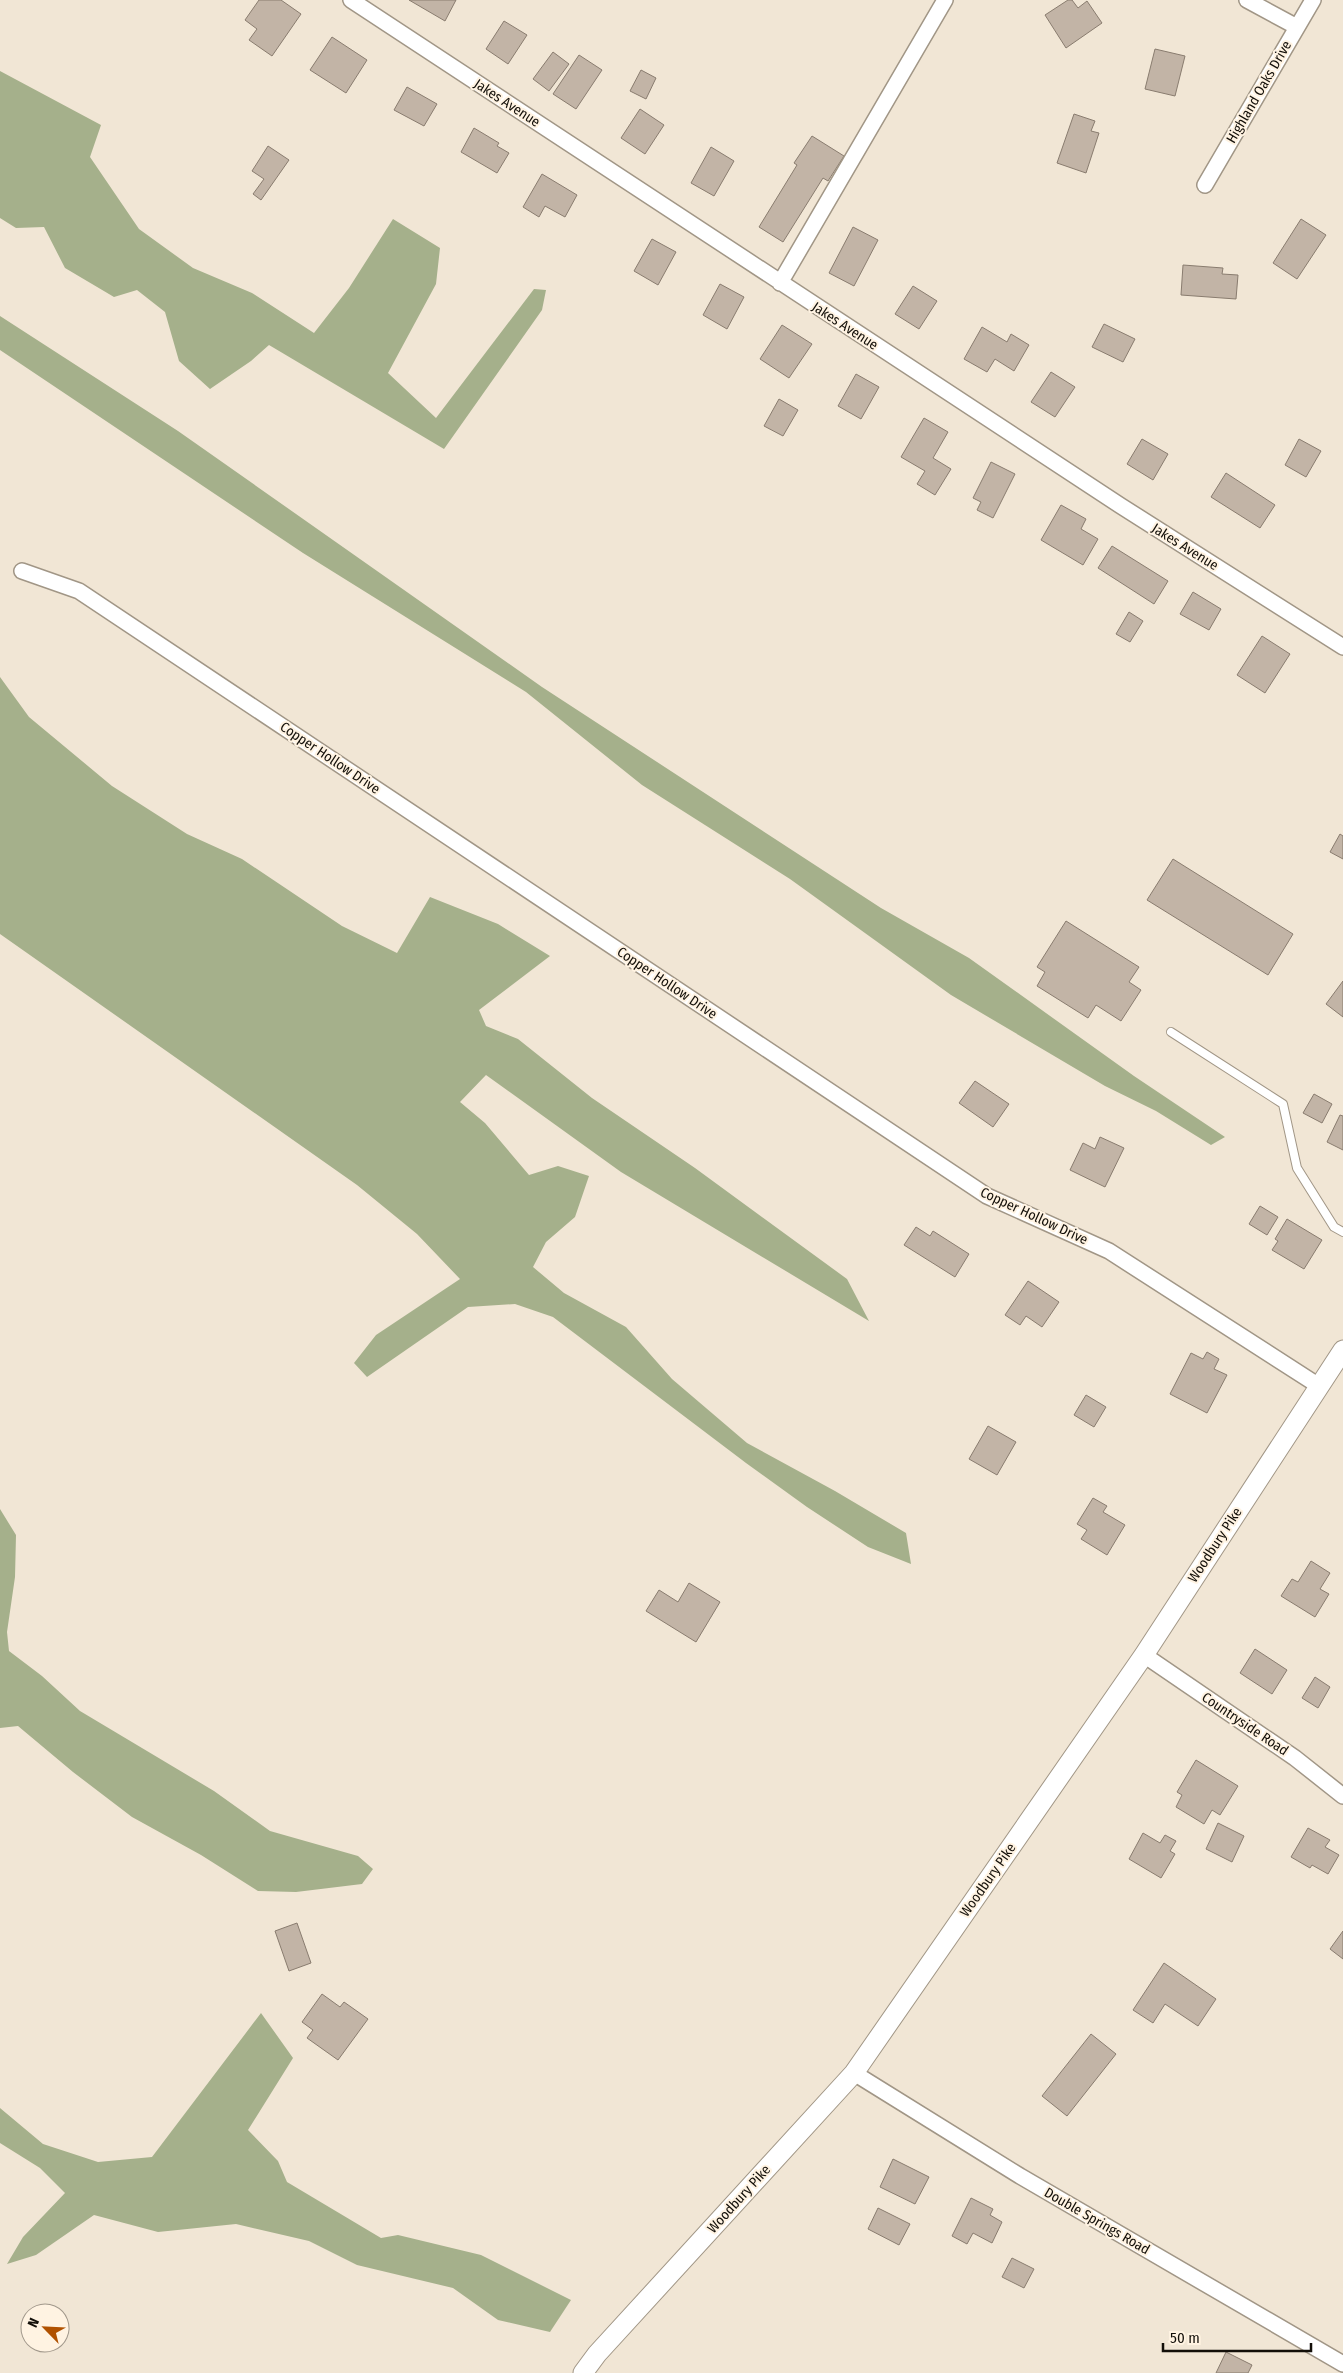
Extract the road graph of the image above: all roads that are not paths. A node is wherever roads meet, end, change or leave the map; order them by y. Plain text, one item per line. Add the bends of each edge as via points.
1 (351, 0) edge
2 (945, 0) edge
3 (1248, 0) edge
4 (1313, 0) edge
5 (1297, 27) junction
6 (1206, 185) dead end
7 (780, 283) junction
8 (22, 571) dead end
9 (1343, 648) edge
10 (1171, 1032) dead end
11 (1343, 1232) edge
12 (1343, 1350) edge
13 (1319, 1386) junction
14 (1144, 1655) junction
15 (1343, 1796) edge
16 (854, 2073) junction
17 (1343, 2364) edge
18 (583, 2373) edge

1 - 7 street, Jakes Avenue
2 - 7 street
3 - 5 street
4 - 5 street, Highland Oaks Drive
5 - 6 street, Highland Oaks Drive
7 - 9 street, Jakes Avenue
8 - 13 street, Copper Hollow Drive via 80,591 987,1196 1109,1251
10 - 11 lane via 1283,1104 1297,1168 1334,1227
12 - 13 street, Woodbury Pike
13 - 14 street, Woodbury Pike
14 - 15 street, Countryside Road via 1295,1758
14 - 16 street, Woodbury Pike
16 - 17 street, Double Springs Road via 1020,2176
16 - 18 street, Woodbury Pike

